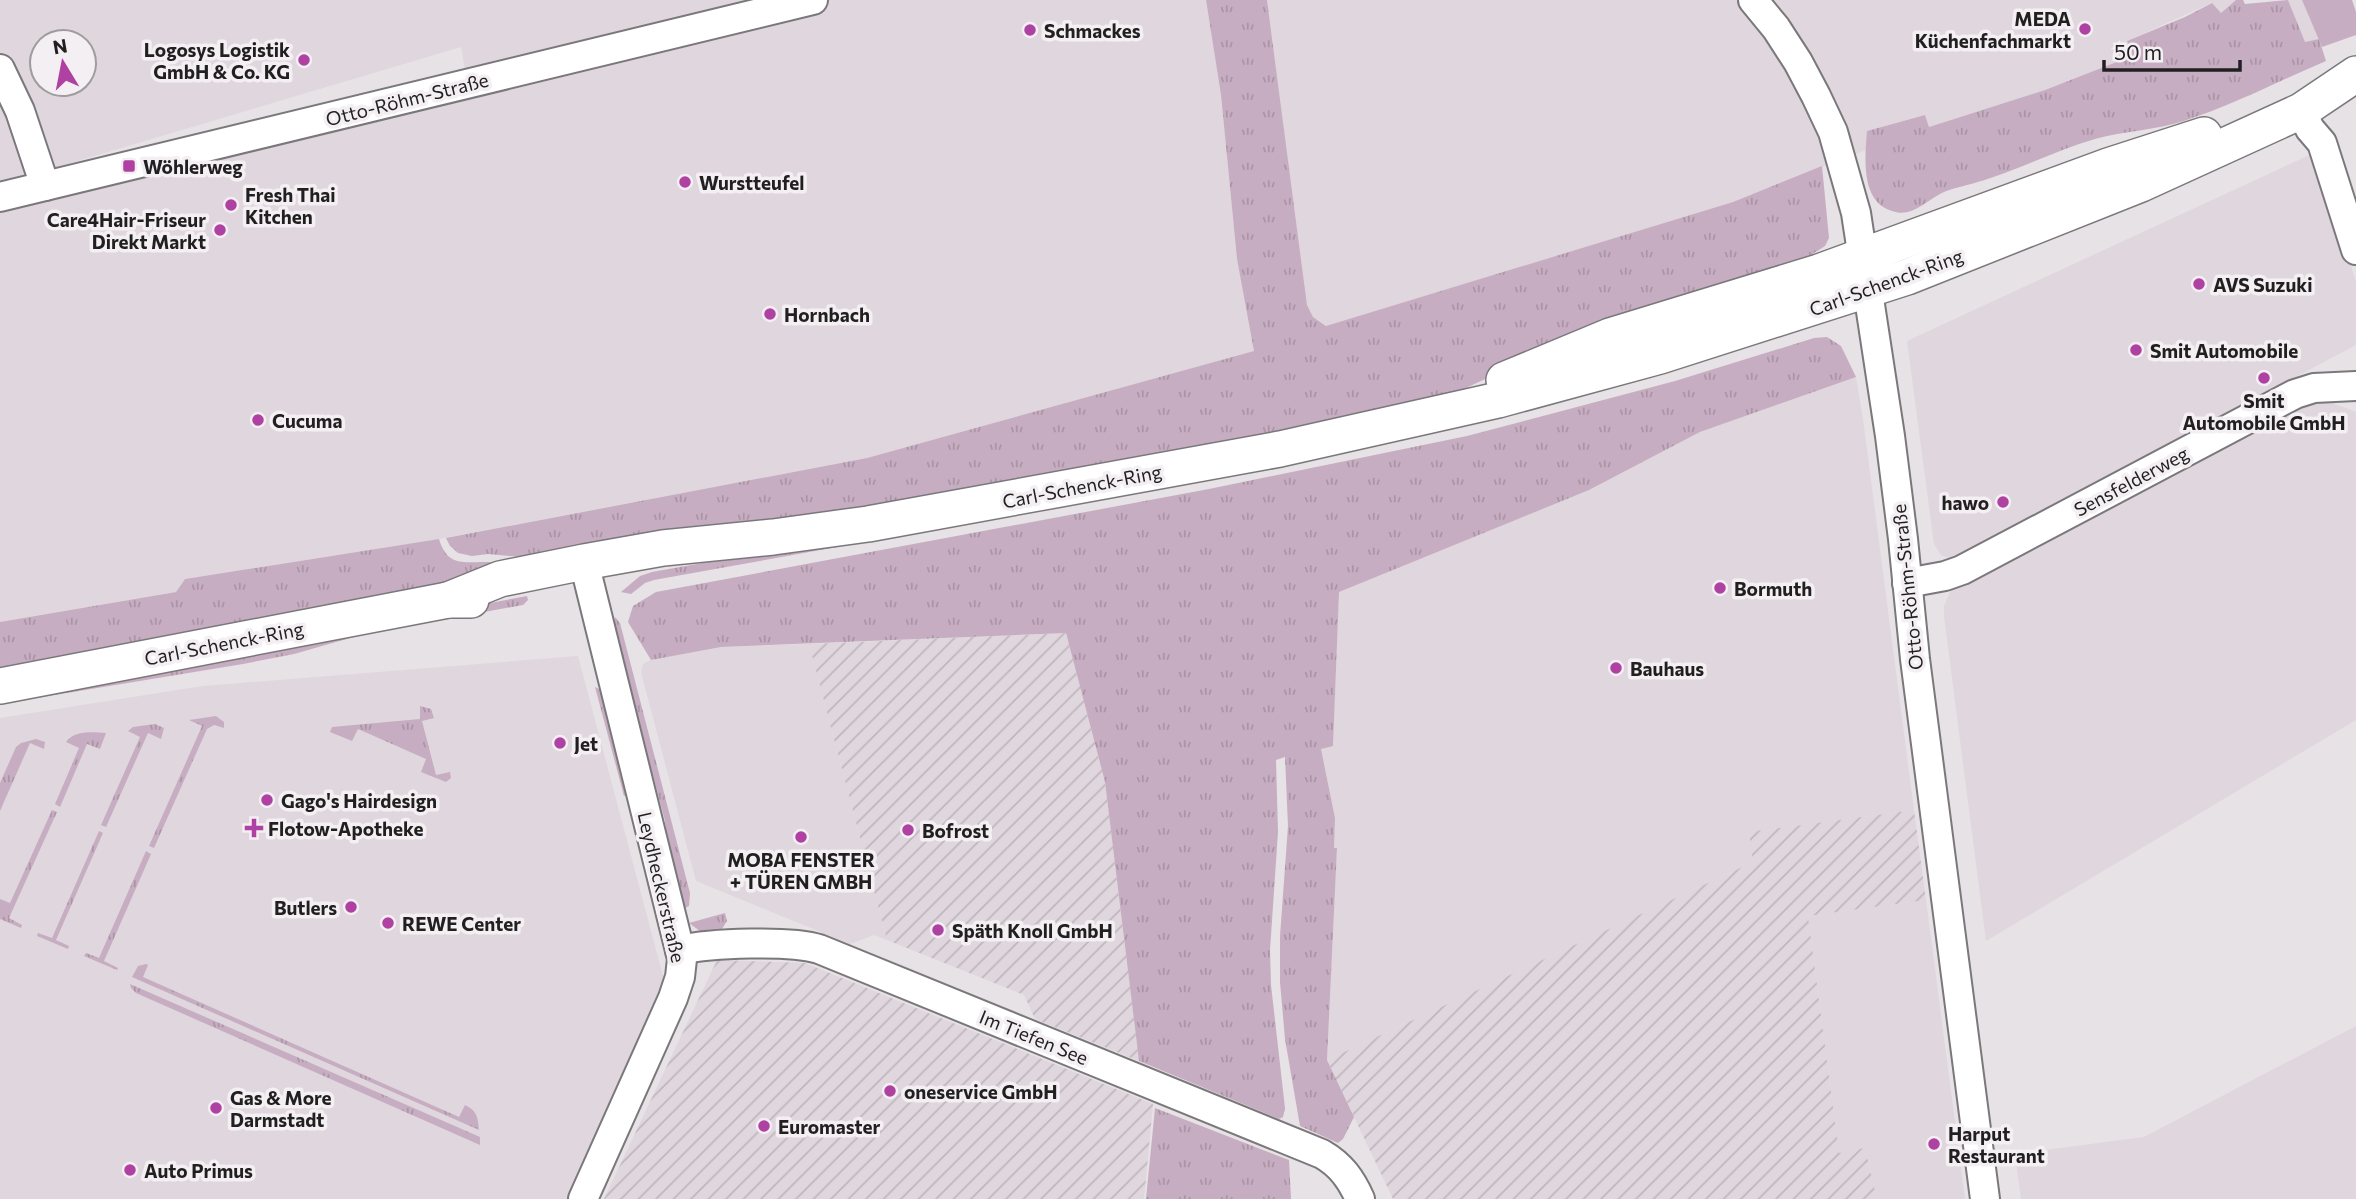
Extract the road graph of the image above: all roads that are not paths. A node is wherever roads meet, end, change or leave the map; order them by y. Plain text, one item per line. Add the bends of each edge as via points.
1 (813, 0) edge
2 (1753, 0) edge
3 (0, 69) edge
4 (2301, 111) junction
5 (45, 186) junction
6 (0, 197) edge
7 (2356, 250) edge
8 (1864, 255) junction
9 (1869, 289) junction
10 (2356, 386) edge
11 (1390, 426) junction
12 (586, 571) junction
13 (1907, 583) junction
14 (0, 686) edge
15 (680, 950) junction
16 (583, 1199) edge
17 (1360, 1199) edge
18 (1985, 1199) edge

1 - 5 street, Otto-Röhm-Straße
2 - 8 street, Otto-Röhm-Straße via 1798,62 1833,132
3 - 5 street via 20,111
4 - 7 street via 2322,143
4 - 8 main road, Carl-Schenck-Ring via 2356,74 2233,125
4 - 9 main road, Carl-Schenck-Ring via 2141,184
5 - 6 street, Otto-Röhm-Straße
8 - 9 street, Otto-Röhm-Straße
8 - 11 main road, Carl-Schenck-Ring via 1610,336
9 - 11 main road, Carl-Schenck-Ring via 1660,356
9 - 13 street, Otto-Röhm-Straße
10 - 13 street, Sensfelderweg via 2295,394 1962,570
11 - 12 main road, Carl-Schenck-Ring via 970,507 773,537 666,565
12 - 14 main road, Carl-Schenck-Ring via 500,579 448,600
12 - 15 street, Leydheckerstraße
13 - 18 street, Otto-Röhm-Straße
15 - 16 street, Leydheckerstraße via 681,971 673,998
15 - 17 street, Im Tiefen See via 770,944 820,949 1322,1154 1346,1174

